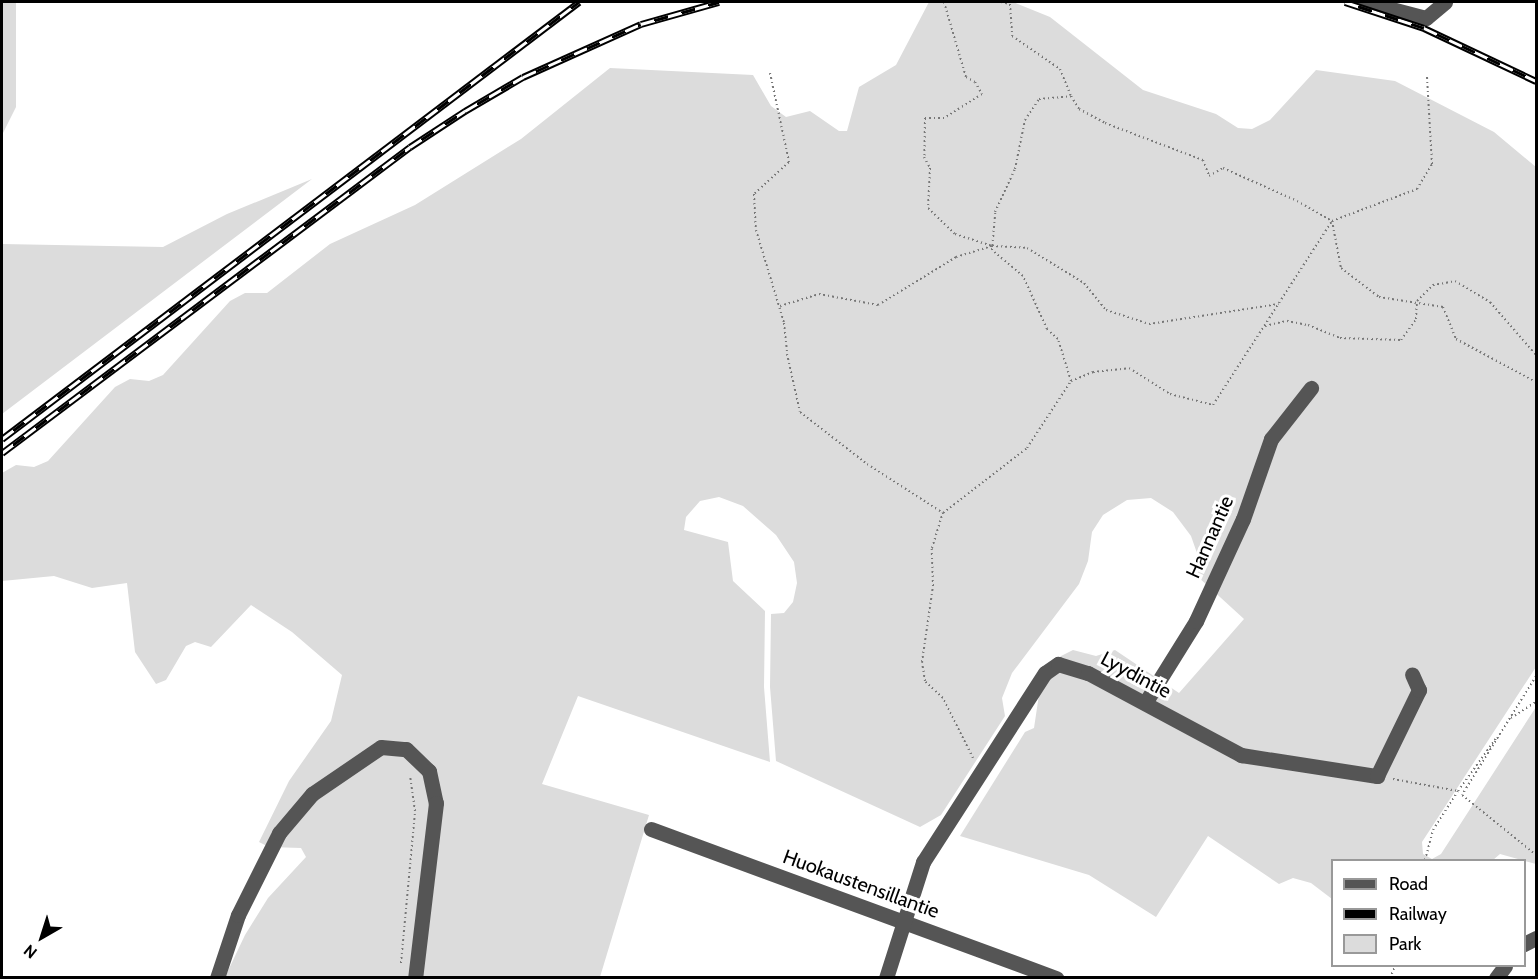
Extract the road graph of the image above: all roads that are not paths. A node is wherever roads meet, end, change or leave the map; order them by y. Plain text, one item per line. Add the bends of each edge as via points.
1 (1365, 2) edge
2 (1445, 2) edge
3 (1311, 388) dead end
4 (1412, 674) dead end
5 (1145, 703) junction
6 (651, 829) dead end
7 (902, 922) junction
8 (216, 978) edge
9 (415, 978) edge
10 (886, 978) edge
11 (1057, 978) edge

1 - 2 street via 1426,18
3 - 5 street, Hannantie via 1271,439 1243,519 1196,621
4 - 5 street, Lyydintie via 1419,690 1377,776 1241,755
5 - 7 street, Lyydintie via 1089,673 1058,664 1045,673 923,862
6 - 7 street, Huokaustensillantie
7 - 10 street, Lyydintie
7 - 11 street, Huokaustensillantie
8 - 9 street via 238,915 279,833 312,794 381,747 406,749 429,771 436,802

